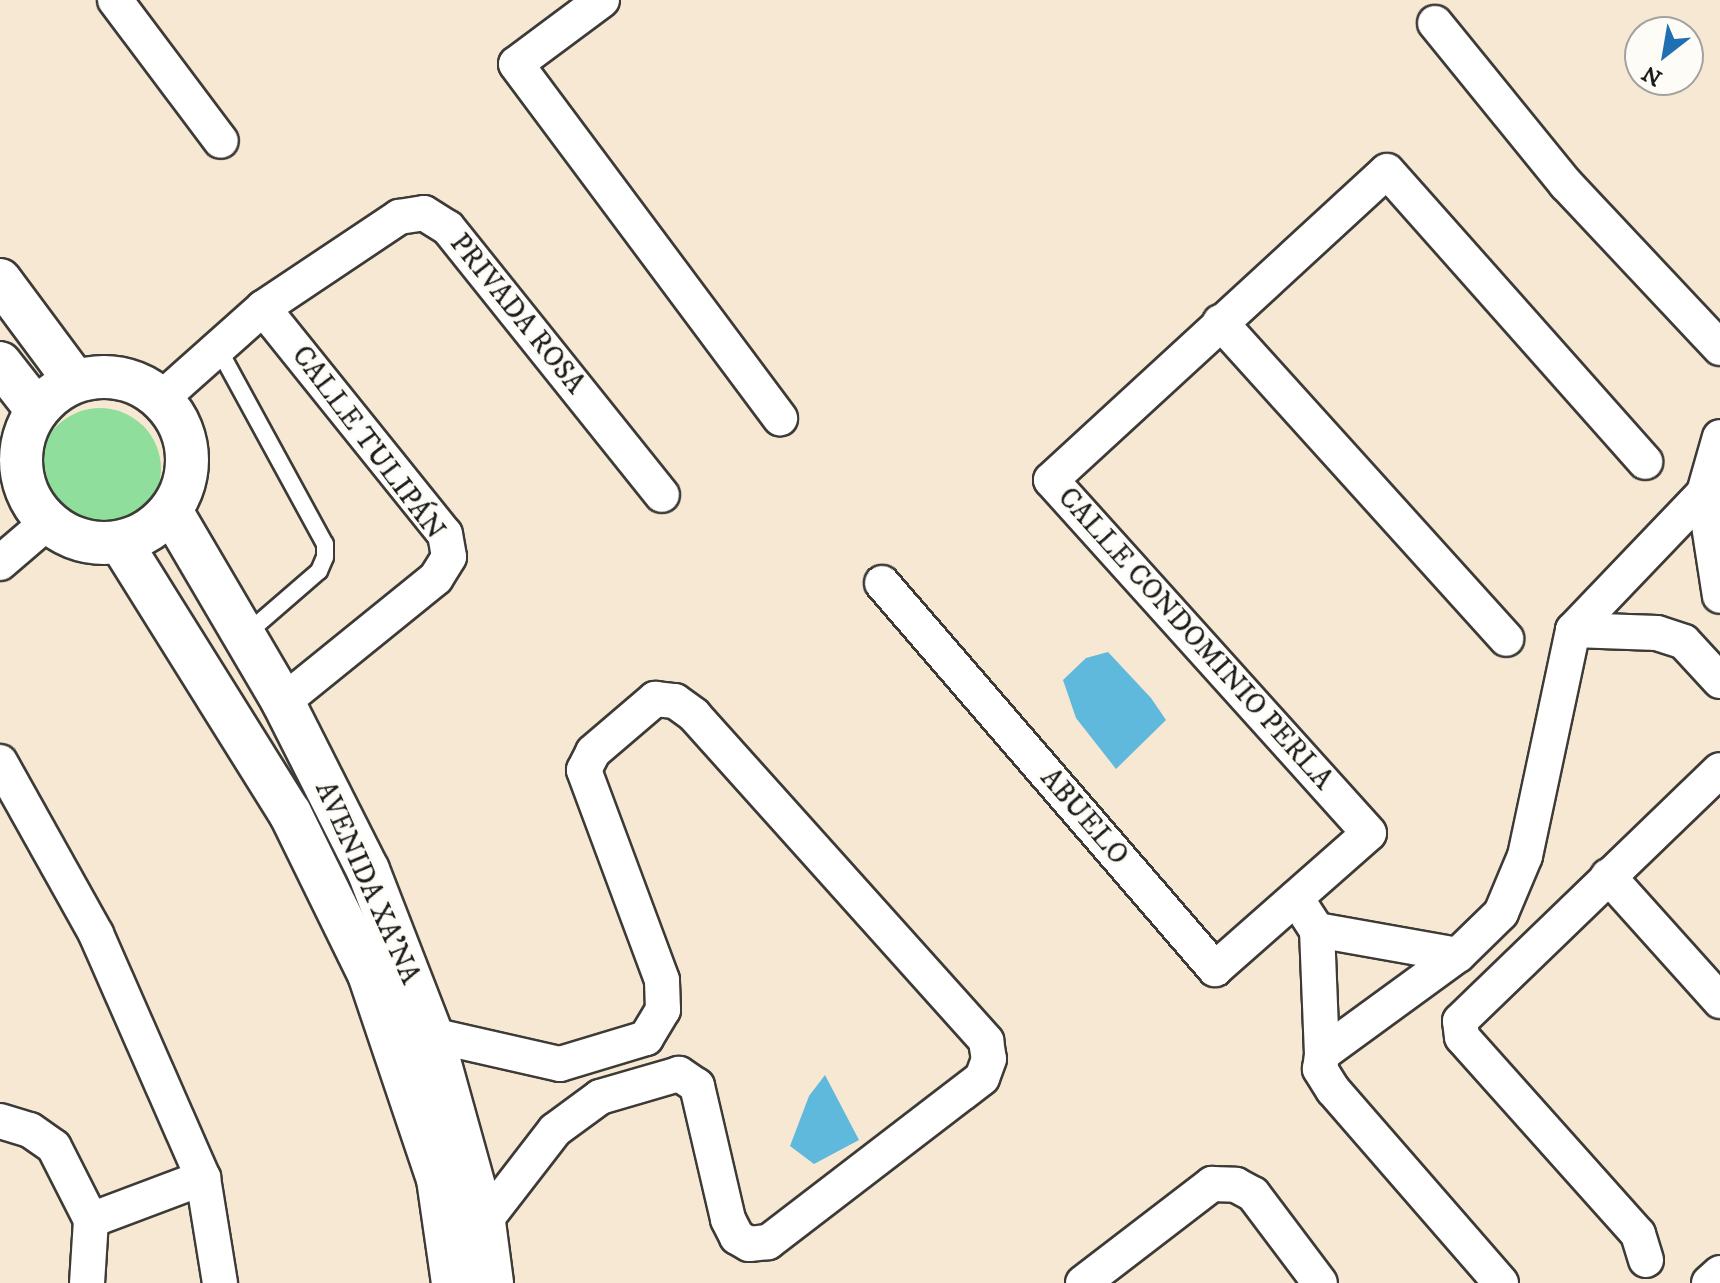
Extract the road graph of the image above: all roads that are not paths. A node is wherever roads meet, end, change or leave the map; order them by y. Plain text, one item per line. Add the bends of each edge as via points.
1 (115, 0) edge
2 (602, 0) edge
3 (1435, 23) dead end
4 (221, 141) dead end
5 (0, 280) edge
6 (263, 308) junction
7 (1220, 322) junction
8 (218, 348) junction
9 (1720, 348) edge
10 (0, 363) edge
11 (75, 381) junction
12 (161, 399) junction
13 (37, 410) junction
14 (780, 418) dead end
15 (1720, 437) edge
16 (1645, 462) dead end
17 (1704, 493) junction
18 (662, 495) dead end
19 (171, 511) junction
20 (49, 521) junction
21 (121, 543) junction
22 (0, 563) edge
23 (882, 583) dead end
24 (1720, 596) edge
25 (1573, 630) junction
26 (244, 636) junction
27 (1506, 639) dead end
28 (1720, 681) edge
29 (283, 702) junction
30 (0, 762) edge
31 (1720, 770) edge
32 (1608, 876) junction
33 (1296, 898) junction
34 (1317, 930) junction
35 (1458, 955) junction
36 (1720, 1001) edge
37 (432, 1035) junction
38 (609, 1049) junction
39 (1322, 1054) junction
40 (620, 1091) junction
41 (0, 1121) edge
42 (203, 1178) junction
43 (91, 1220) junction
44 (484, 1222) junction
45 (1646, 1260) dead end
46 (1720, 1273) edge
47 (87, 1283) edge
48 (220, 1283) edge
49 (453, 1283) edge
50 (492, 1283) edge
51 (1083, 1283) edge
52 (1320, 1283) edge
53 (1501, 1283) edge
54 (1709, 1283) edge

1 - 4 street
2 - 14 street via 516,64
3 - 9 street via 1566,184
5 - 11 street
6 - 8 street, PRIVADA ROSA
6 - 18 street, PRIVADA ROSA via 399,217 424,213 448,228
6 - 29 street, CALLE TULIPÁN via 445,534 449,557 436,578
7 - 16 street, CALLE CONDOMINIO PERLA via 1387,171
7 - 27 street
7 - 33 street, CALLE CONDOMINIO PERLA via 1051,480 1369,833
8 - 12 street, PRIVADA ROSA
8 - 26 lane via 325,544 319,571
10 - 13 street
11 - 12 street via 99,377 132,382
11 - 13 street
12 - 19 street via 184,433 187,473
13 - 20 street via 20,449 25,491
15 - 17 street
17 - 24 street
17 - 25 street
19 - 21 street via 149,532
19 - 26 street, AVENIDA XA'NA
20 - 21 street via 84,543
20 - 22 street
21 - 49 street, AVENIDA XA'NA via 290,813 369,974 438,1179
23 - 33 street, ABUELO via 1215,969
25 - 28 street via 1657,633 1684,642
25 - 35 street via 1525,856 1501,913
26 - 29 street, AVENIDA XA'NA
29 - 37 street, AVENIDA XA'NA via 368,870
30 - 42 street via 96,934
31 - 32 street
32 - 36 street
32 - 45 street via 1460,1021 1462,1037 1638,1234
33 - 34 street
34 - 35 street
34 - 39 street
35 - 39 street
37 - 38 street via 560,1064
37 - 44 street, AVENIDA XA'NA
38 - 40 street
38 - 40 street via 646,1038 663,1010 662,980 584,770 593,752 655,699 675,701 694,715 986,1041 989,1059 982,1078 768,1242 749,1244 737,1237 728,1219 697,1086 679,1074
39 - 53 street via 1320,1069 1333,1090
40 - 44 street via 600,1097 555,1130
41 - 43 street via 30,1130 54,1147
42 - 43 street
42 - 48 street
43 - 47 street
44 - 50 street, AVENIDA XA'NA
46 - 54 street
51 - 52 street via 1212,1184 1236,1185 1253,1194

